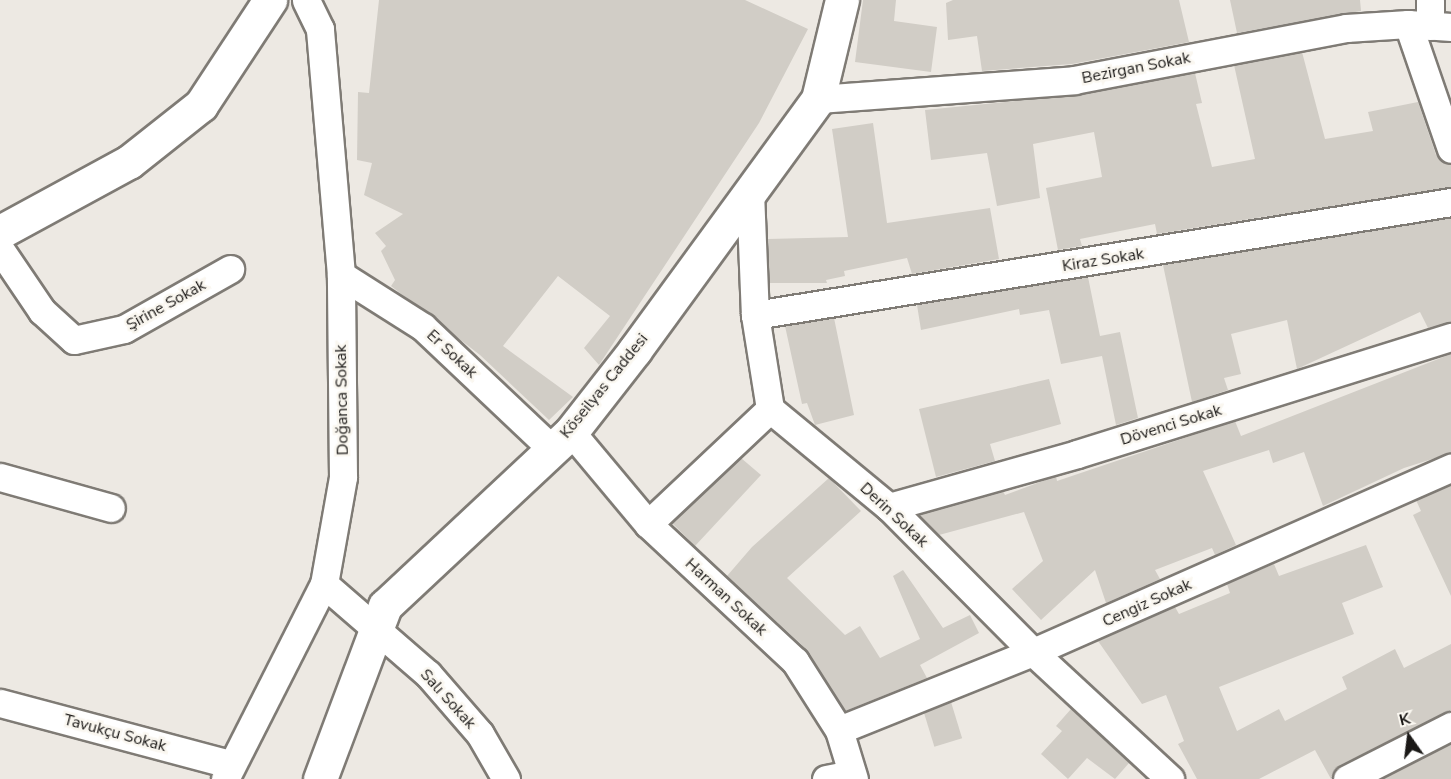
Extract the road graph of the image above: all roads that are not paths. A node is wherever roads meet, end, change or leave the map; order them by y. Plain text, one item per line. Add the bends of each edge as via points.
1 (270, 0) edge
2 (306, 0) edge
3 (840, 1) edge
4 (1430, 19) edge
5 (818, 99) junction
6 (1451, 149) edge
7 (750, 192) junction
8 (1451, 202) edge
9 (0, 232) edge
10 (0, 249) edge
11 (230, 269) dead end
12 (340, 275) junction
13 (755, 315) junction
14 (1451, 337) edge
15 (770, 409) junction
16 (562, 440) junction
17 (1451, 468) edge
18 (0, 477) edge
19 (889, 507) junction
20 (111, 508) dead end
21 (648, 524) junction
22 (324, 584) junction
23 (376, 630) junction
24 (1033, 652) junction
25 (0, 703) edge
26 (1451, 726) edge
27 (839, 730) junction
28 (227, 772) edge
29 (853, 777) edge
30 (320, 779) edge
31 (506, 779) edge
32 (826, 779) edge
33 (1170, 779) edge
34 (1347, 779) edge

1 - 9 street via 201,105 129,162
2 - 12 street, Doğanca Sokak via 320,29
3 - 5 street, Köseilyas Caddesi
4 - 5 street, Bezirgan Sokak via 1346,28 1074,80
4 - 6 street
5 - 7 street, Köseilyas Caddesi
7 - 13 street
7 - 16 street, Köseilyas Caddesi
8 - 13 street, Kiraz Sokak
10 - 11 street, Şirine Sokak via 42,311 74,340 124,329
12 - 16 street, Er Sokak via 423,327
12 - 22 street, Doğanca Sokak via 343,477
13 - 15 street
14 - 19 street, Dövenci Sokak via 1077,454
15 - 19 street, Derin Sokak
15 - 21 street
16 - 21 street, Harman Sokak
16 - 23 street, Köseilyas Caddesi via 385,606
17 - 24 street, Cengiz Sokak
18 - 20 street
19 - 24 street, Derin Sokak
21 - 27 street, Harman Sokak via 795,661
22 - 23 street, Salı Sokak
22 - 28 street, Doğanca Sokak
23 - 30 street, Köseilyas Caddesi
23 - 31 street, Salı Sokak via 428,674 480,734
24 - 27 street, Cengiz Sokak
24 - 33 street, Derin Sokak
25 - 28 street, Tavukçu Sokak
26 - 34 street
27 - 29 street, Harman Sokak
29 - 32 street

